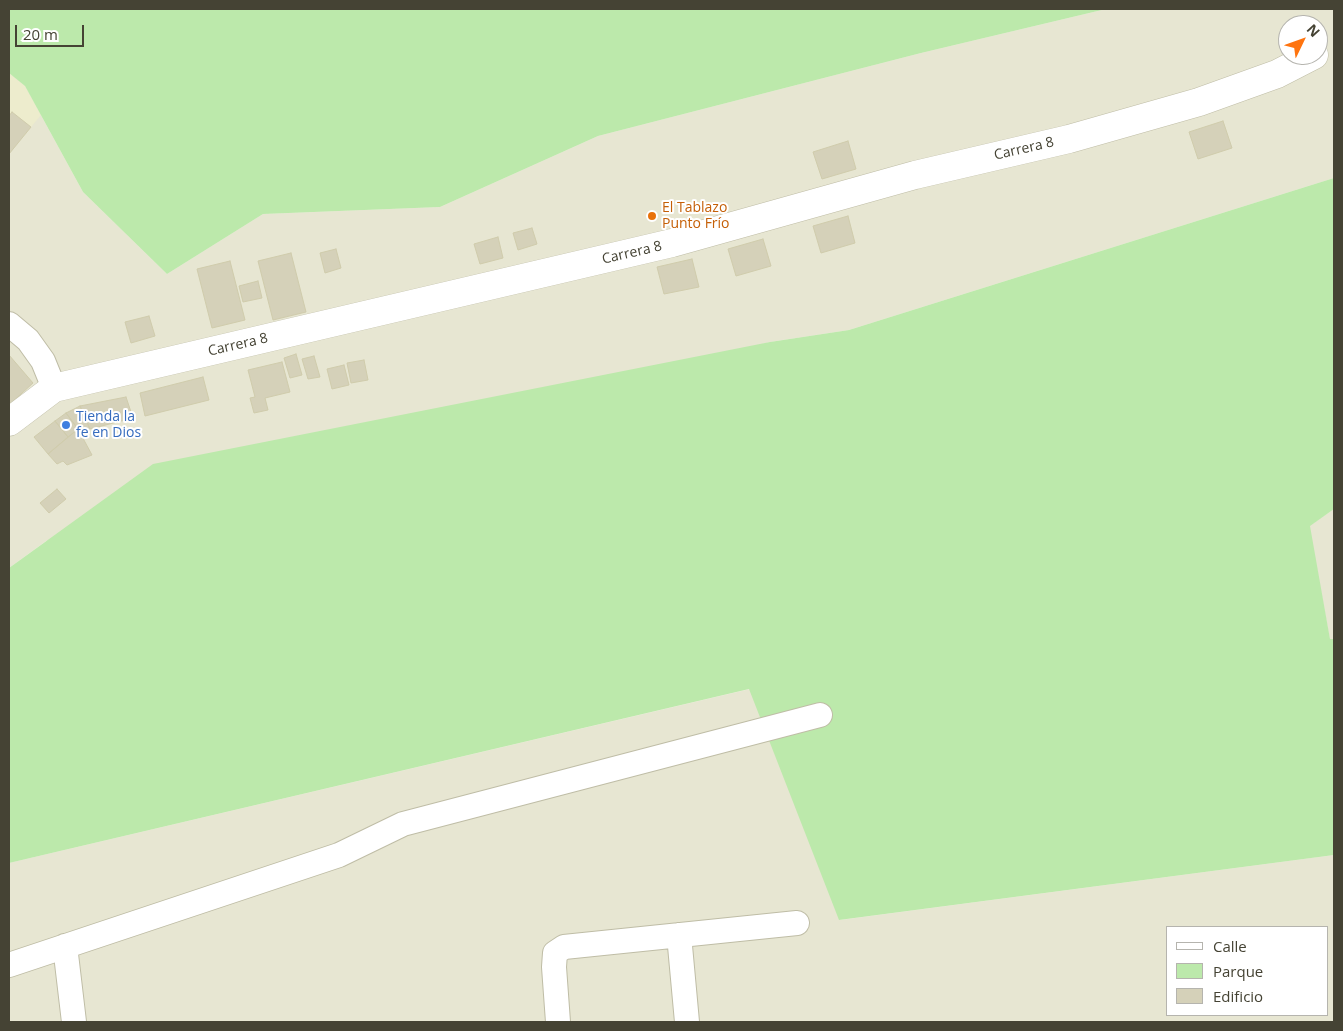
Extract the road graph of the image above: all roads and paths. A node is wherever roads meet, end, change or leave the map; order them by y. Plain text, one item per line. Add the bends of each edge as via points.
1 (1294, 65) edge
2 (9, 324) edge
3 (54, 388) junction
4 (9, 422) edge
5 (820, 715) dead end
6 (797, 923) dead end
7 (679, 935) junction
8 (65, 946) junction
9 (9, 965) edge
10 (74, 1022) edge
11 (558, 1022) edge
12 (687, 1022) edge

1 - 3 street, Carrera 8 via 1199,102 1069,139 915,175 672,243
2 - 3 street via 28,340 43,361
3 - 4 street, Carrera 8
5 - 8 street via 403,824 339,855
6 - 7 street
7 - 11 street via 564,947 555,953
7 - 12 street
8 - 9 street
8 - 10 street

